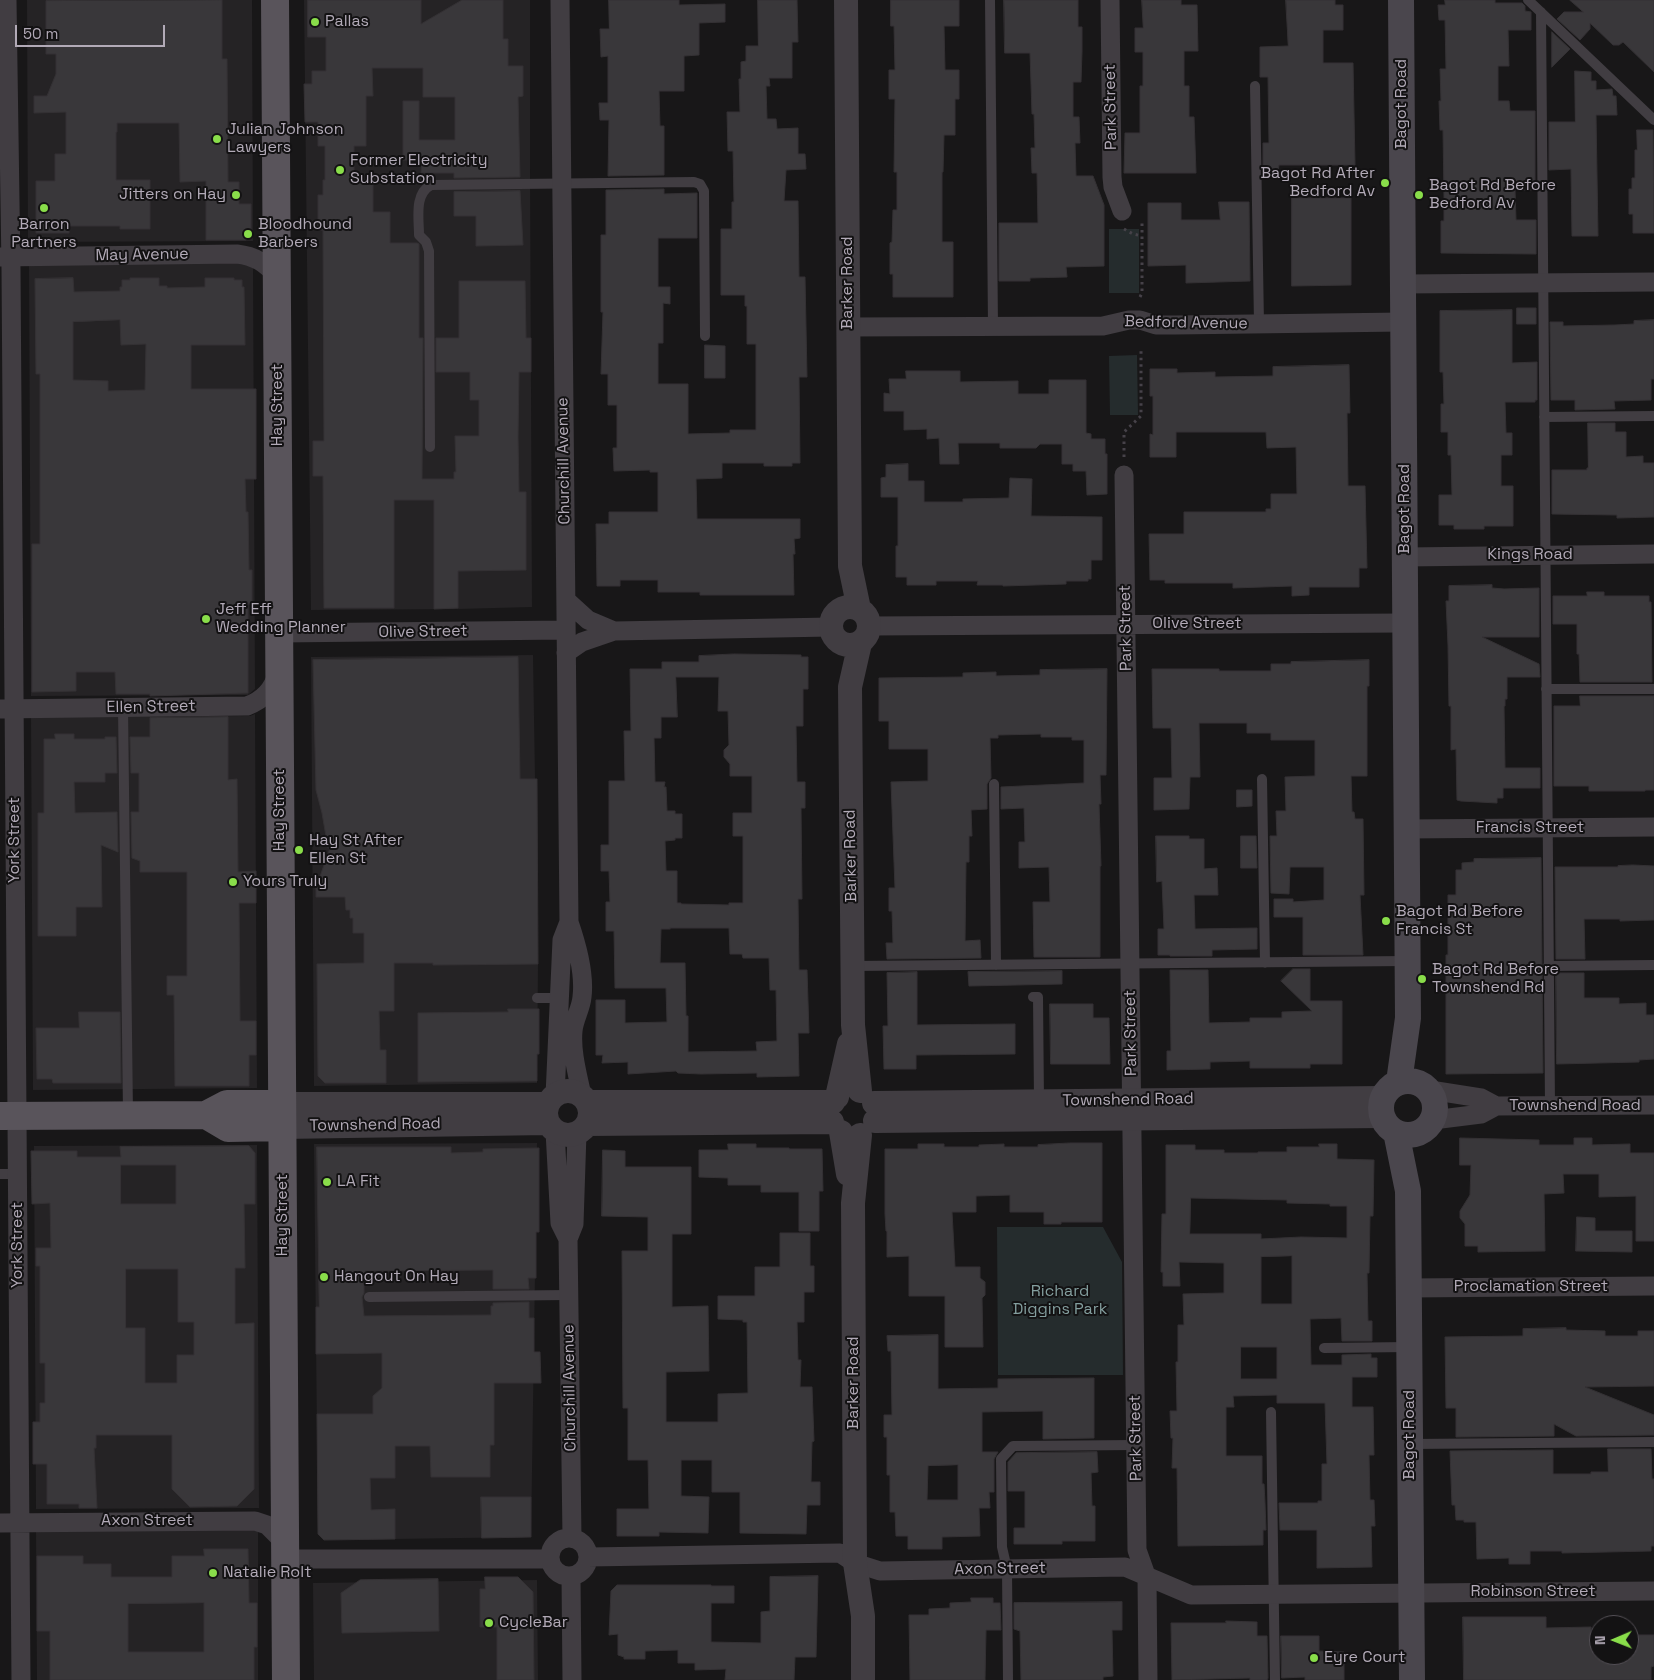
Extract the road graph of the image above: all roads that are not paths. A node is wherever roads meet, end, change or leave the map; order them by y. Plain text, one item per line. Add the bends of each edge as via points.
1 (7, 0) edge
2 (275, 0) edge
3 (560, 0) edge
4 (846, 0) edge
5 (990, 0) edge
6 (1110, 0) edge
7 (1401, 0) edge
8 (1528, 0) edge
9 (1541, 12) junction
10 (1255, 86) dead end
11 (1654, 120) edge
12 (562, 182) junction
13 (1122, 211) dead end
14 (5, 257) edge
15 (277, 276) junction
16 (1654, 282) edge
17 (1543, 283) junction
18 (1403, 284) junction
19 (1403, 322) junction
20 (1259, 324) junction
21 (848, 327) junction
22 (993, 327) junction
23 (705, 336) dead end
24 (1654, 416) edge
25 (1544, 417) junction
26 (430, 448) dead end
27 (1124, 475) road end
28 (1654, 554) edge
29 (1545, 555) junction
30 (1405, 556) junction
31 (566, 600) junction
32 (1405, 623) junction
33 (1126, 625) junction
34 (849, 626) junction
35 (566, 630) junction
36 (614, 631) junction
37 (279, 633) junction
38 (566, 653) junction
39 (280, 665) junction
40 (1546, 689) junction
41 (1654, 689) edge
42 (123, 707) junction
43 (7, 708) edge
44 (1262, 779) dead end
45 (994, 784) dead end
46 (1547, 828) junction
47 (1654, 828) edge
48 (1407, 829) junction
49 (569, 922) junction
50 (1408, 961) junction
51 (1265, 963) junction
52 (1130, 964) junction
53 (1654, 964) edge
54 (996, 965) junction
55 (852, 966) junction
56 (1548, 966) junction
57 (1033, 997) dead end
58 (537, 998) dead end
59 (559, 998) junction
60 (1039, 1101) junction
61 (1654, 1105) edge
62 (1496, 1106) junction
63 (1550, 1106) junction
64 (1408, 1107) junction
65 (1131, 1109) junction
66 (852, 1113) junction
67 (567, 1114) junction
68 (128, 1115) junction
69 (282, 1115) junction
70 (8, 1116) edge
71 (9, 1174) edge
72 (1654, 1286) edge
73 (1409, 1288) junction
74 (569, 1295) junction
75 (369, 1297) dead end
76 (1324, 1348) dead end
77 (1410, 1348) junction
78 (1272, 1412) dead end
79 (1654, 1442) edge
80 (1410, 1444) junction
81 (1136, 1445) junction
82 (0, 1522) edge
83 (20, 1522) junction
84 (572, 1538) junction
85 (285, 1551) junction
86 (588, 1557) junction
87 (550, 1559) junction
88 (855, 1563) junction
89 (1007, 1569) junction
90 (571, 1577) junction
91 (1148, 1578) junction
92 (1654, 1591) edge
93 (1411, 1592) junction
94 (1275, 1593) junction
95 (21, 1680) edge
96 (286, 1680) edge
97 (572, 1680) edge
98 (847, 1680) edge
99 (863, 1680) edge
100 (1008, 1680) edge
101 (1148, 1680) edge
102 (1275, 1680) edge
103 (1412, 1680) edge

1 - 14 street, York Street
2 - 15 main road, Hay Street
3 - 12 street, Churchill Avenue
4 - 21 street, Barker Road
5 - 22 lane
6 - 13 street, Park Street via 1112,178
7 - 18 main road, Bagot Road
8 - 9 lane
9 - 11 lane
9 - 17 lane
10 - 20 lane
12 - 23 lane via 700,184 704,191
12 - 26 lane via 433,184 421,194 419,235 429,251
12 - 31 street, Churchill Avenue
14 - 15 street, May Avenue via 237,254 260,260
14 - 43 street, York Street
15 - 37 main road, Hay Street
16 - 17 street
17 - 18 street
17 - 25 lane
18 - 19 main road, Bagot Road
19 - 20 street, Bedford Avenue
19 - 30 main road, Bagot Road
20 - 22 street, Bedford Avenue via 1156,325 1129,320 1103,326
21 - 22 street, Bedford Avenue
21 - 34 street, Barker Road
24 - 25 lane
25 - 29 lane
27 - 33 street, Park Street
28 - 29 street, Kings Road
29 - 30 street, Kings Road
29 - 40 lane
30 - 32 main road, Bagot Road
31 - 35 street, Churchill Avenue
31 - 36 street, Olive Street via 588,620
32 - 33 street, Olive Street
32 - 48 main road, Bagot Road
33 - 34 street, Olive Street
33 - 52 street, Park Street
34 - 36 street, Olive Street
34 - 55 street, Barker Road
35 - 37 street, Olive Street
35 - 38 street, Churchill Avenue
36 - 38 street, Olive Street via 582,642
37 - 39 main road, Hay Street
38 - 49 street, Churchill Avenue
39 - 42 street, Ellen Street via 269,691 247,706
39 - 69 main road, Hay Street
40 - 41 lane
40 - 46 lane
42 - 43 street, Ellen Street
42 - 68 lane
43 - 70 street, York Street via 22,967
44 - 51 lane
45 - 54 lane
46 - 47 street, Francis Street
46 - 48 street, Francis Street
46 - 56 lane
48 - 50 main road, Bagot Road
49 - 59 street, Churchill Avenue via 562,940
49 - 67 street, Churchill Avenue via 583,982 573,1032
50 - 51 lane
50 - 64 main road, Bagot Road
51 - 52 lane
52 - 54 lane
52 - 65 street, Park Street
53 - 56 lane
54 - 55 lane
55 - 66 street, Barker Road
56 - 63 lane
57 - 60 lane via 1038,997
58 - 59 lane
59 - 67 street, Churchill Avenue
60 - 65 street, Townshend Road
60 - 66 street, Townshend Road
61 - 63 street, Townshend Road
62 - 63 street, Townshend Road
62 - 64 street, Townshend Road via 1481,1114
62 - 64 street, Townshend Road via 1481,1098
64 - 65 street, Townshend Road
64 - 73 main road, Bagot Road
65 - 66 street, Townshend Road
65 - 81 street, Park Street
66 - 67 street, Townshend Road
66 - 88 street, Barker Road
67 - 69 street, Townshend Road
67 - 74 street, Churchill Avenue via 574,1224 568,1239
68 - 69 main road, Townshend Road via 206,1115 227,1104
68 - 70 main road, Townshend Road
69 - 85 main road, Hay Street
70 - 71 street, York Street
71 - 83 street, York Street
72 - 73 street, Proclamation Street
73 - 77 main road, Bagot Road
74 - 75 lane
74 - 84 street, Churchill Avenue
76 - 77 lane
77 - 80 main road, Bagot Road
78 - 94 lane
79 - 80 lane
80 - 93 main road, Bagot Road
81 - 89 lane via 1013,1446 1001,1459 1002,1547
81 - 91 street, Park Street via 1137,1550
82 - 83 street, Axon Street
83 - 85 street, Axon Street via 255,1521 267,1525
83 - 95 street, York Street
84 - 86 street via 585,1547
84 - 87 street via 556,1543
85 - 87 street
85 - 96 main road, Hay Street
86 - 88 street, Axon Street via 840,1553
86 - 90 street via 583,1570
87 - 90 street via 554,1570
88 - 89 street, Axon Street via 880,1571
88 - 98 street, Barker Road via 847,1618
88 - 99 street, Barker Road via 863,1616
89 - 91 street, Axon Street via 1125,1568
89 - 100 lane
90 - 97 street
91 - 94 street, Axon Street via 1191,1595
91 - 101 street, Park Street
92 - 93 street, Robinson Street
93 - 94 street, Axon Street
93 - 103 main road, Bagot Road
94 - 102 lane

